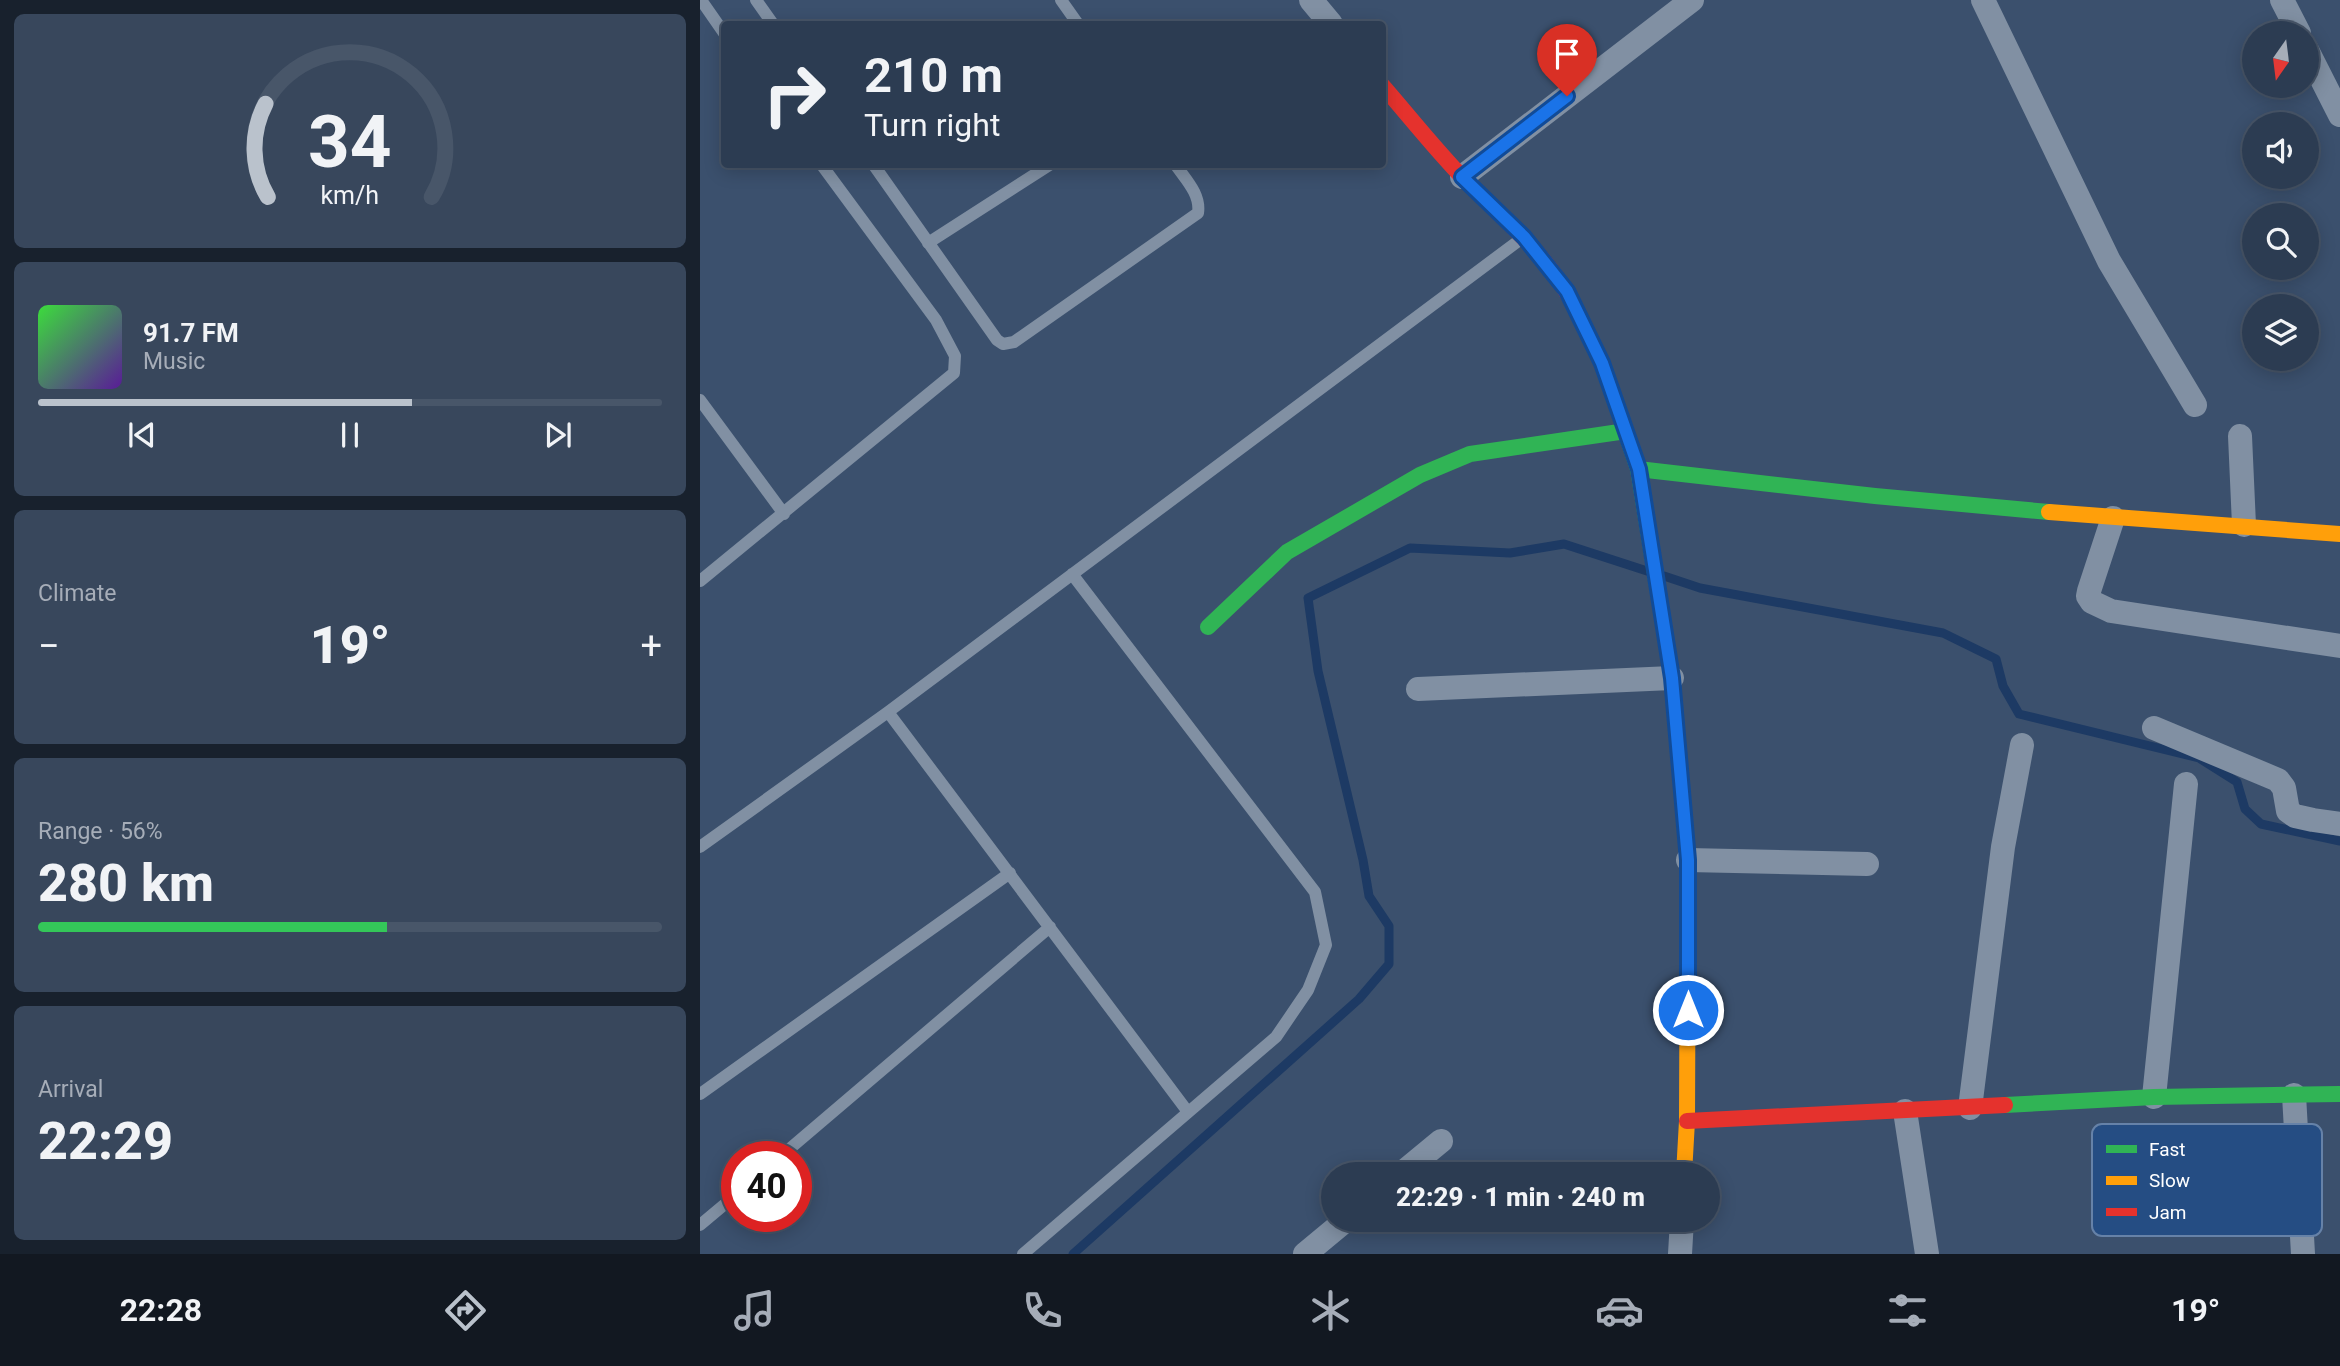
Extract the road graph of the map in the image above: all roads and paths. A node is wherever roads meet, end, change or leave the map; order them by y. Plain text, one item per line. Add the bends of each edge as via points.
1 (701, 0) edge
2 (756, 0) edge
3 (1061, 0) edge
4 (1311, 0) edge
5 (1692, 0) edge
6 (1983, 0) edge
7 (2283, 0) edge
8 (771, 21) edge
9 (1076, 21) edge
10 (1328, 21) edge
11 (2293, 21) edge
12 (721, 29) edge
13 (2319, 74) edge
14 (1386, 90) edge
15 (2340, 115) edge
16 (824, 168) edge
17 (876, 168) edge
18 (1045, 168) edge
19 (1178, 168) edge
20 (1462, 177) junction
21 (1524, 237) junction
22 (928, 243) junction
23 (700, 400) edge
24 (2195, 405) dead end
25 (1626, 431) junction
26 (2240, 436) dead end
27 (1639, 469) junction
28 (784, 514) junction
29 (2113, 517) junction
30 (2244, 525) junction
31 (2340, 534) edge
32 (1072, 574) junction
33 (700, 580) edge
34 (1209, 626) dead end
35 (2340, 646) edge
36 (1672, 678) junction
37 (1418, 689) dead end
38 (888, 712) junction
39 (2154, 728) dead end
40 (2022, 746) dead end
41 (2186, 784) dead end
42 (2340, 824) edge
43 (700, 847) edge
44 (1688, 860) junction
45 (1867, 864) dead end
46 (1010, 873) junction
47 (1050, 927) junction
48 (700, 1094) edge
49 (2340, 1094) edge
50 (2294, 1095) junction
51 (2154, 1097) junction
52 (1970, 1108) junction
53 (1905, 1111) junction
54 (1188, 1112) junction
55 (1687, 1121) junction
56 (2296, 1124) edge
57 (1441, 1140) dead end
58 (799, 1141) edge
59 (1415, 1162) edge
60 (1685, 1162) edge
61 (721, 1208) edge
62 (700, 1226) edge
63 (1332, 1232) edge
64 (1681, 1232) edge
65 (2302, 1236) edge
66 (1023, 1254) edge
67 (1305, 1254) edge
68 (1680, 1254) edge
69 (1927, 1254) edge
70 (2303, 1254) edge

1 - 12 lane
2 - 8 lane
3 - 9 lane
4 - 10 street
5 - 20 street
6 - 24 street via 2109,261
7 - 11 street
13 - 15 street
14 - 20 street
16 - 28 lane via 936,320 955,356 954,373
17 - 22 lane
18 - 22 lane
19 - 22 lane via 1195,193 1198,213 1014,342 997,340
20 - 21 street
21 - 25 street via 1567,291 1602,363
21 - 32 lane
23 - 28 lane
25 - 27 street
25 - 34 street via 1470,454 1420,475 1287,552
26 - 30 street
27 - 29 street via 1835,494
27 - 36 street
28 - 33 lane
29 - 30 street
29 - 35 street via 2089,591 2092,602 2111,611
30 - 31 street
32 - 38 lane
32 - 54 lane via 1315,892 1326,945 1308,990 1276,1037
36 - 37 street
36 - 44 street
38 - 43 lane
38 - 46 lane
39 - 42 street via 2278,780 2288,811 2295,816
40 - 52 street via 2003,847
41 - 51 street
44 - 45 street
44 - 55 street
46 - 47 lane
46 - 48 lane
47 - 54 lane
47 - 58 lane
49 - 50 street
50 - 51 street
50 - 56 street
51 - 52 street
52 - 53 street
53 - 55 street
53 - 69 street
54 - 66 lane
55 - 60 street
57 - 59 street
61 - 62 lane
63 - 67 street
64 - 68 street
65 - 70 street

